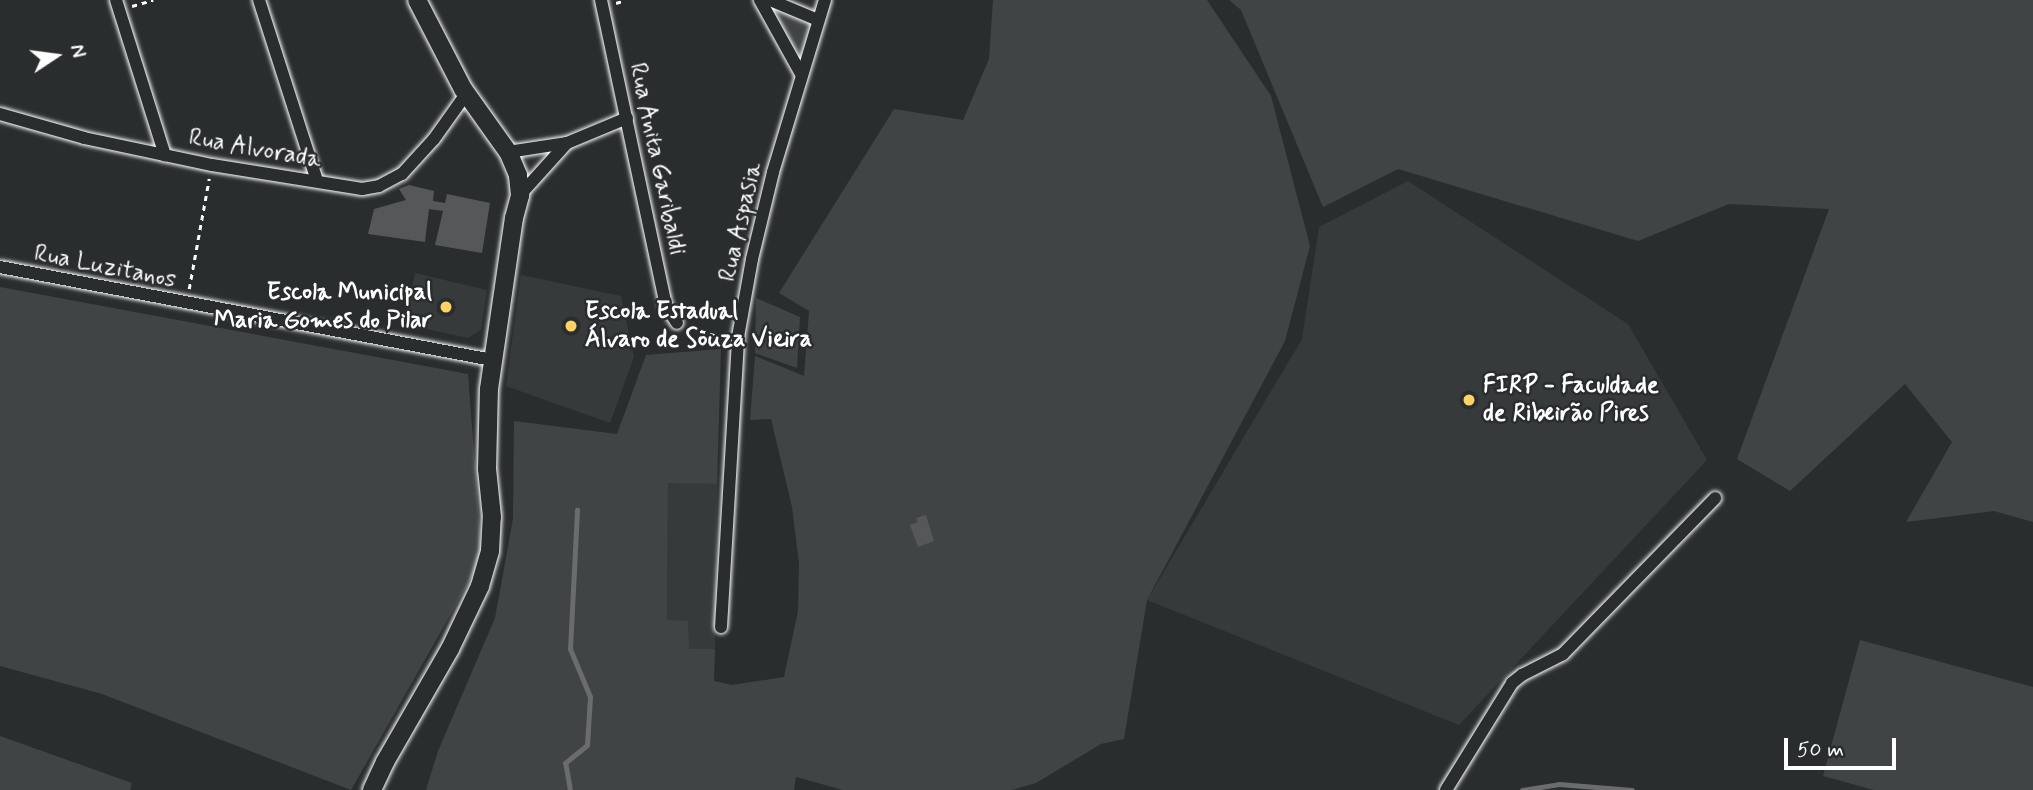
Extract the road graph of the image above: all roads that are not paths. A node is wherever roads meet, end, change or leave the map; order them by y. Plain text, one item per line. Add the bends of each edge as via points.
1 (259, 0) edge
2 (417, 0) edge
3 (601, 0) edge
4 (760, 0) edge
5 (770, 0) edge
6 (825, 0) edge
7 (117, 5) edge
8 (818, 20) junction
9 (801, 74) junction
10 (466, 93) junction
11 (0, 114) edge
12 (627, 118) junction
13 (567, 143) junction
14 (508, 152) junction
15 (164, 155) junction
16 (317, 181) junction
17 (520, 195) junction
18 (0, 267) edge
19 (677, 323) road end
20 (492, 360) junction
21 (1715, 498) dead end
22 (721, 626) dead end
23 (373, 790) edge
24 (1446, 790) edge

1 - 16 street
2 - 10 main road
3 - 12 street, Rua Anita Garibaldi
4 - 9 street
5 - 8 street
6 - 8 street, Rua Aspasia
7 - 15 street
8 - 9 street, Rua Aspasia
9 - 22 street, Rua Aspasia via 752,259 737,342
10 - 14 main road
10 - 16 street, Rua Alvorada via 402,174 362,189
11 - 15 street, Rua Alvorada
12 - 13 street
12 - 19 street, Rua Anita Garibaldi via 667,306
13 - 14 street
13 - 17 street
14 - 17 main road via 518,174
15 - 16 street, Rua Alvorada
17 - 20 main road
18 - 20 street, Rua Luzitanos
20 - 23 main road via 487,469 491,551 450,649
21 - 24 street via 1563,654 1512,683

